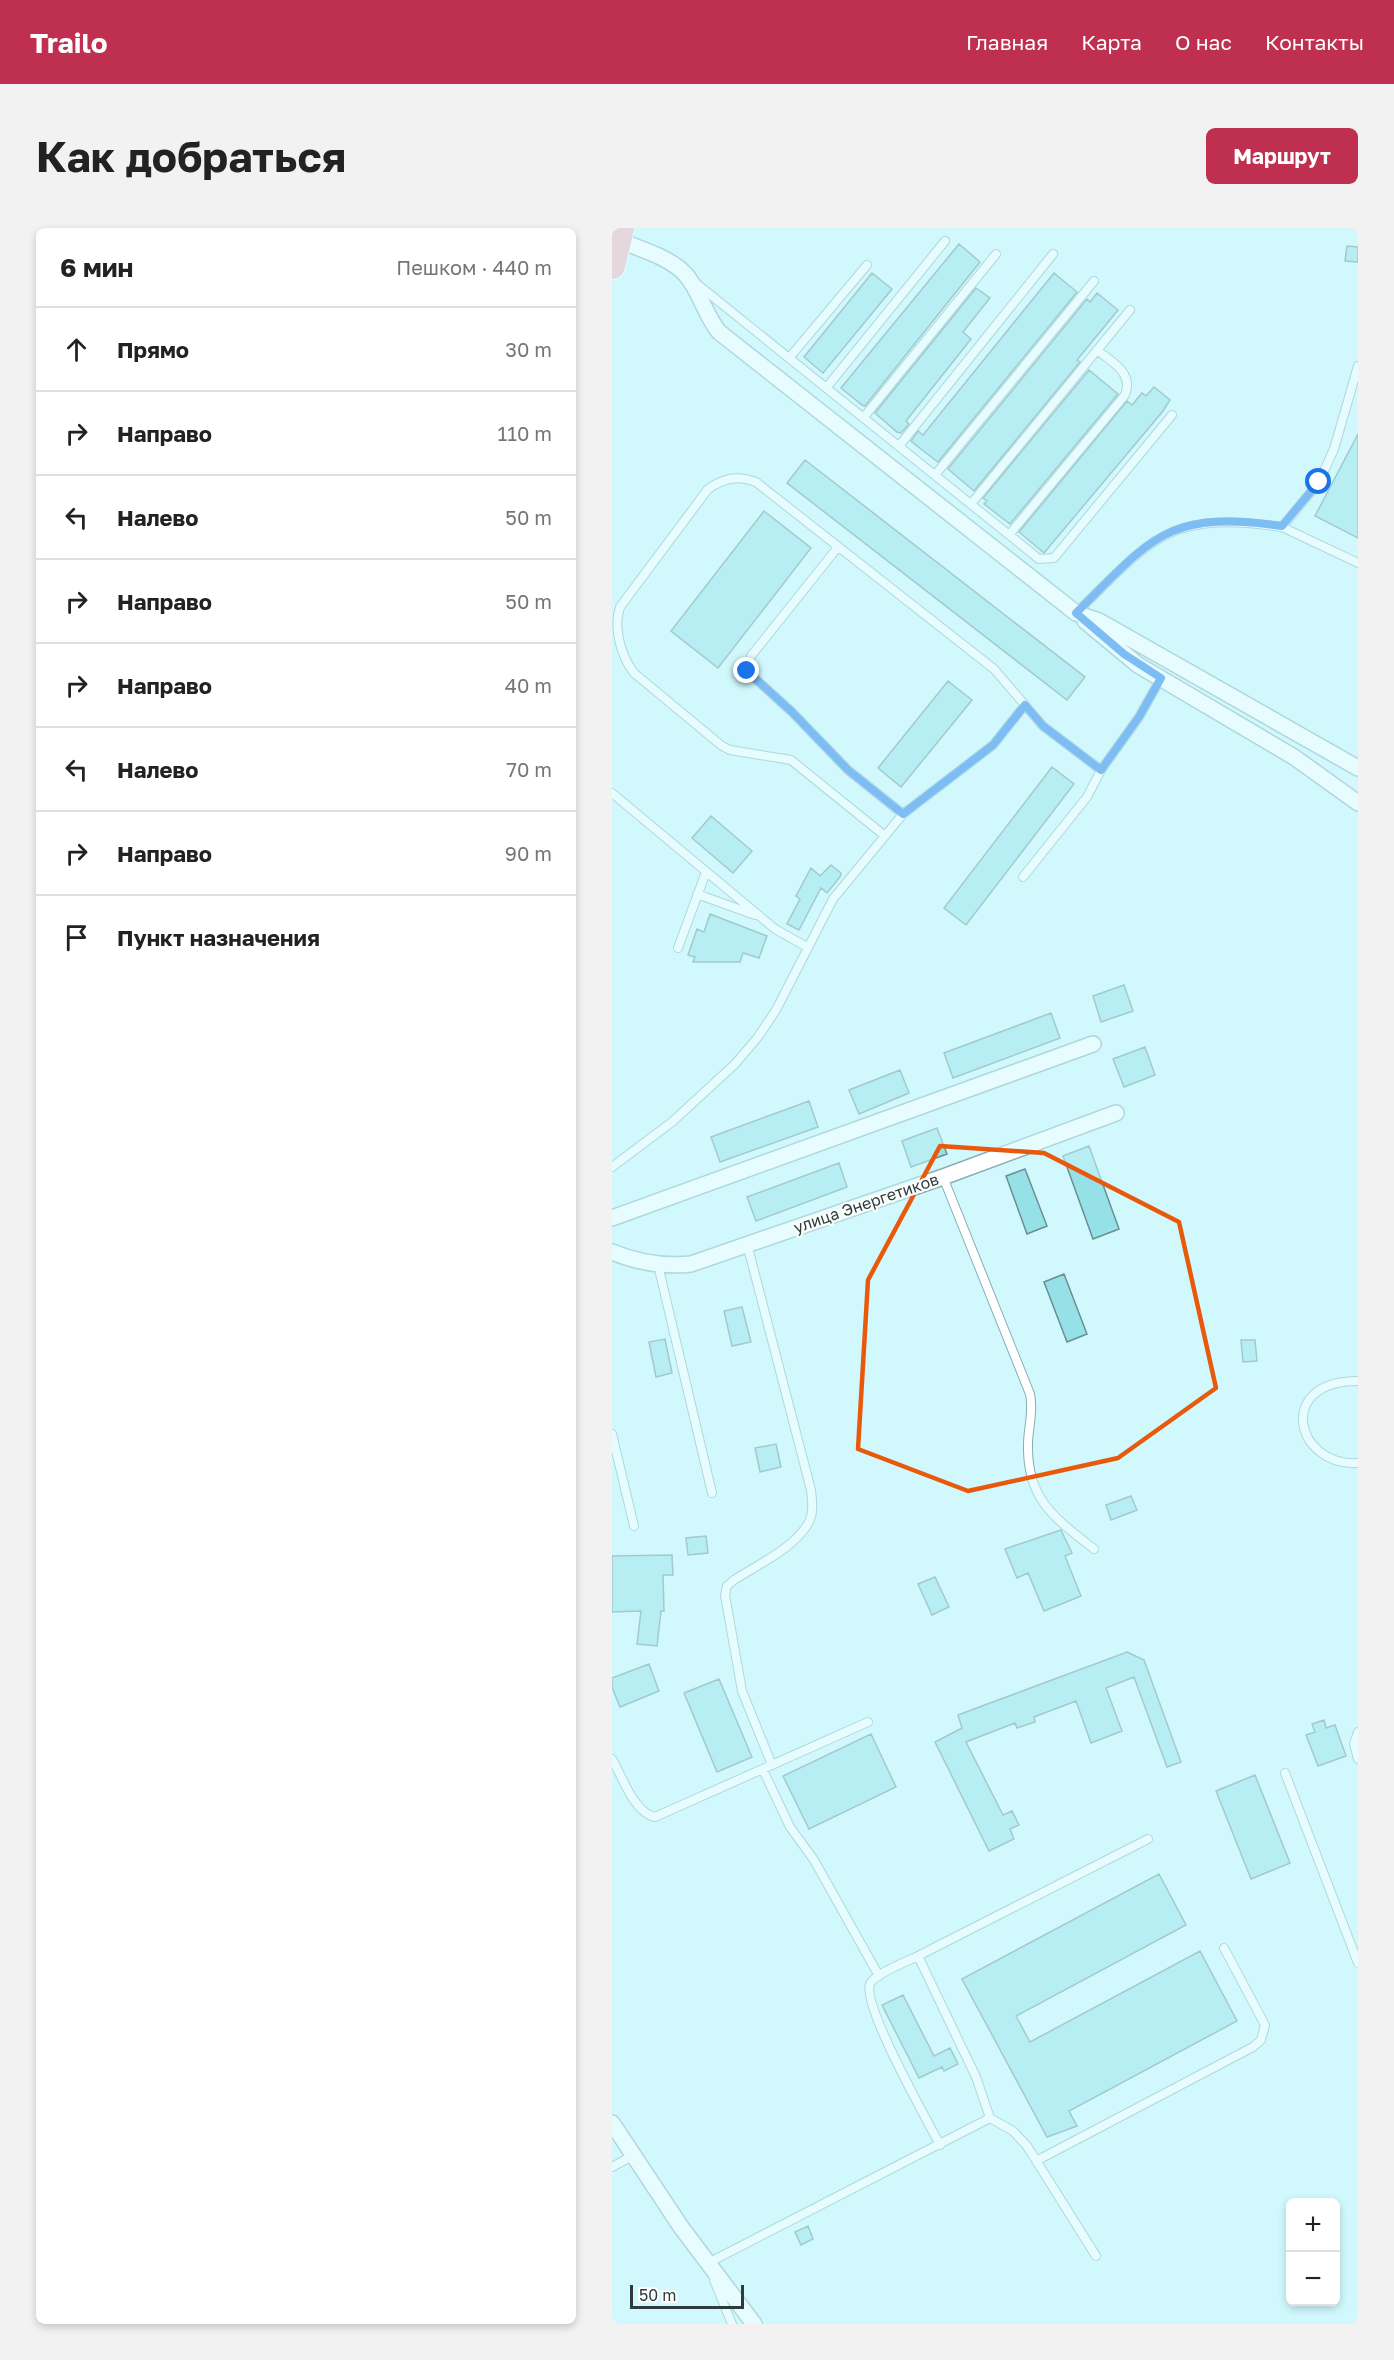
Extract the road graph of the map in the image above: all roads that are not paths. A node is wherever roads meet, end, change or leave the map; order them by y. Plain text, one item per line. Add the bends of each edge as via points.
1 (620, 234) edge
2 (945, 241) dead end
3 (996, 254) dead end
4 (1053, 254) dead end
5 (867, 265) dead end
6 (612, 267) edge
7 (687, 275) junction
8 (1094, 281) dead end
9 (1130, 310) dead end
10 (1097, 350) junction
11 (790, 357) junction
12 (1358, 366) edge
13 (827, 387) junction
14 (1356, 388) edge
15 (1172, 415) dead end
16 (864, 417) junction
17 (899, 446) junction
18 (935, 475) junction
19 (971, 504) junction
20 (1282, 526) junction
21 (1009, 535) junction
22 (838, 547) junction
23 (1358, 563) edge
24 (1076, 613) junction
25 (1161, 678) junction
26 (1025, 705) junction
27 (1358, 768) edge
28 (1101, 770) junction
29 (612, 793) edge
30 (1358, 803) edge
31 (903, 814) junction
32 (885, 836) junction
33 (706, 872) junction
34 (1023, 877) dead end
35 (697, 894) junction
36 (760, 917) junction
37 (807, 947) junction
38 (678, 948) dead end
39 (1093, 1044) dead end
40 (1116, 1113) dead end
41 (612, 1167) edge
42 (943, 1177) junction
43 (612, 1218) edge
44 (747, 1244) junction
45 (612, 1252) edge
46 (658, 1265) junction
47 (1358, 1381) edge
48 (612, 1434) edge
49 (1358, 1464) edge
50 (712, 1493) dead end
51 (634, 1526) dead end
52 (1095, 1549) dead end
53 (868, 1722) dead end
54 (1358, 1732) edge
55 (612, 1759) edge
56 (1358, 1759) edge
57 (772, 1766) junction
58 (763, 1770) junction
59 (1285, 1773) dead end
60 (1148, 1839) dead end
61 (1224, 1948) dead end
62 (918, 1956) junction
63 (1358, 1963) edge
64 (879, 1976) junction
65 (990, 2118) junction
66 (612, 2123) edge
67 (940, 2145) junction
68 (635, 2155) junction
69 (1036, 2161) junction
70 (612, 2168) edge
71 (1096, 2256) dead end
72 (707, 2262) junction
73 (732, 2324) edge
74 (754, 2324) edge

1 - 6 highway
1 - 7 street
2 - 13 lane
3 - 16 lane
4 - 17 lane
5 - 11 lane
7 - 11 lane
7 - 24 street via 719,332
8 - 18 lane
9 - 10 lane
10 - 19 lane
10 - 21 lane via 1124,372 1128,387 1125,395
11 - 13 lane
12 - 14 lane
13 - 16 lane
14 - 20 lane via 1319,482
15 - 21 lane via 1054,558 1039,559
16 - 17 lane
17 - 18 lane
18 - 19 lane
19 - 21 lane
20 - 23 lane
20 - 24 lane via 1243,521 1185,525 1142,549
22 - 26 lane via 994,669
22 - 31 lane via 752,656 747,671 848,770
22 - 32 lane via 756,482 727,478 708,489 625,597 617,616 618,630 622,652 634,674 722,746 791,760
24 - 25 street via 1124,654
24 - 27 street via 1099,621
25 - 28 lane
25 - 30 street via 1294,757
26 - 28 lane via 1043,726
26 - 31 lane via 993,745
28 - 34 lane via 1087,797
29 - 33 lane
31 - 32 lane
32 - 37 lane via 830,903
33 - 35 lane
33 - 36 lane
35 - 36 lane
35 - 38 lane
36 - 37 lane
37 - 41 lane via 776,1010 735,1065 672,1122
39 - 43 street
40 - 42 street, улица Энергетиков
42 - 44 street, улица Энергетиков
42 - 52 lane via 1029,1394 1033,1409 1028,1457 1040,1497 1056,1518
44 - 46 street, улица Энергетиков via 691,1264
44 - 57 lane via 813,1507 810,1521 801,1533 734,1580 725,1595 742,1691
45 - 46 street, улица Энергетиков
46 - 50 lane
47 - 49 lane via 1345,1381 1319,1391 1302,1411 1302,1421 1305,1432 1323,1451 1345,1463
48 - 51 lane
53 - 57 lane
54 - 56 lane via 1354,1744
55 - 58 lane via 640,1807 648,1816 655,1817
57 - 58 lane
58 - 64 lane via 790,1827 814,1860
59 - 63 lane
60 - 62 lane
61 - 69 lane via 1265,2025 1261,2040
62 - 64 lane
62 - 65 lane via 976,2077
64 - 67 lane via 870,1989 875,2016
65 - 67 lane
65 - 69 lane via 1019,2137
66 - 68 street
67 - 72 lane
68 - 70 lane
68 - 72 street
69 - 71 lane
72 - 73 lane
72 - 74 street

